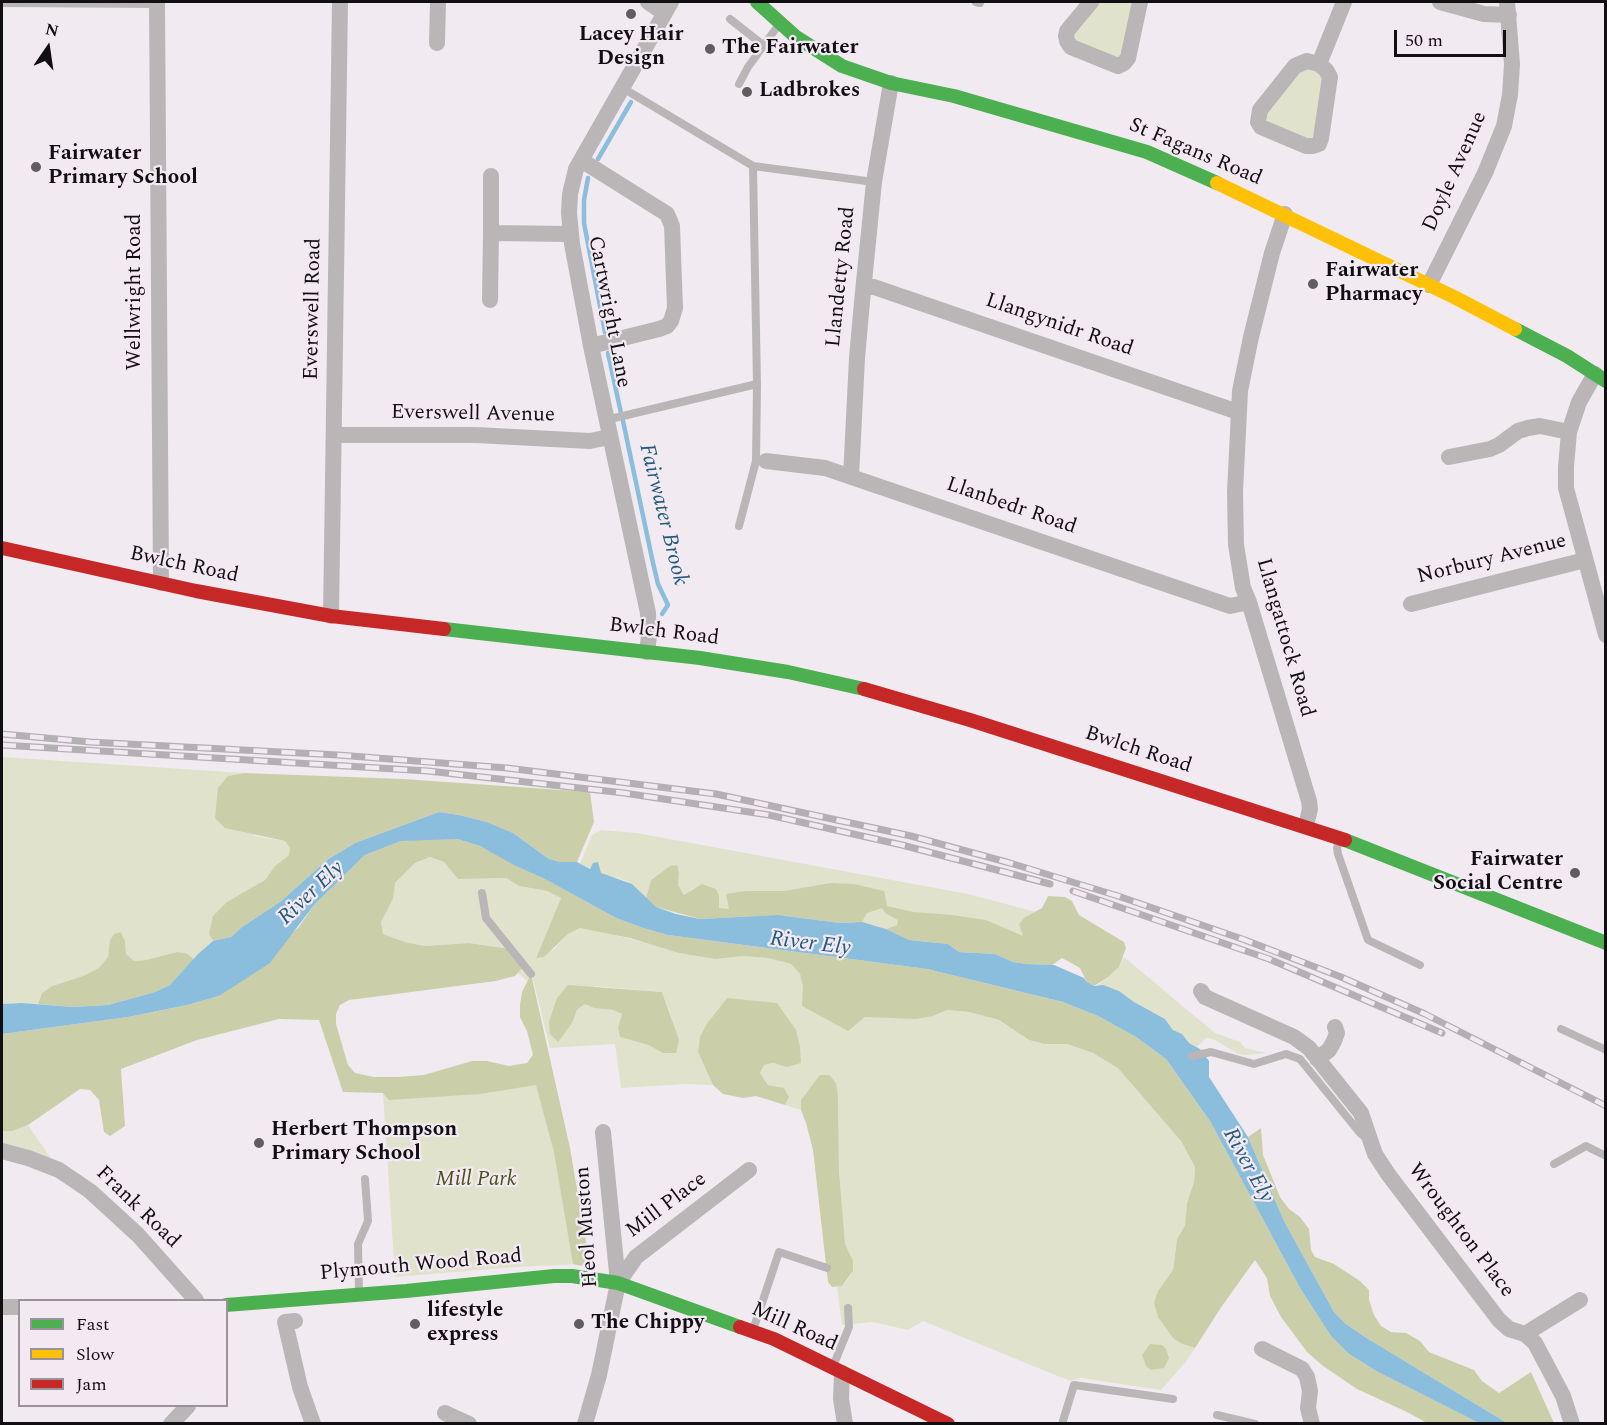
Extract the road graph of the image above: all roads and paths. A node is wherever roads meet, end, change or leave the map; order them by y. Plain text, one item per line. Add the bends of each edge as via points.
1 (340, 2) edge
2 (438, 2) edge
3 (648, 2) edge
4 (757, 2) edge
5 (1091, 2) edge
6 (1140, 2) edge
7 (1344, 2) edge
8 (1440, 2) edge
9 (2, 3) edge
10 (157, 3) edge
11 (668, 7) edge
12 (1508, 8) edge
13 (730, 19) dead end
14 (780, 23) junction
15 (437, 43) dead end
16 (763, 45) junction
17 (1319, 64) junction
18 (891, 83) junction
19 (739, 84) dead end
20 (621, 87) junction
21 (580, 160) junction
22 (753, 166) junction
23 (491, 176) dead end
24 (874, 182) junction
25 (1285, 214) junction
26 (491, 233) junction
27 (570, 234) junction
28 (1429, 285) junction
29 (864, 286) junction
30 (490, 300) dead end
31 (591, 346) junction
32 (1600, 378) edge
33 (757, 384) junction
34 (1238, 412) junction
35 (608, 429) junction
36 (1569, 432) junction
37 (335, 435) junction
38 (1449, 457) dead end
39 (761, 461) junction
40 (851, 477) junction
41 (739, 526) dead end
42 (2, 549) edge
43 (1585, 560) junction
44 (161, 583) junction
45 (1249, 602) junction
46 (1411, 604) dead end
47 (331, 616) junction
48 (1605, 635) edge
49 (647, 652) junction
50 (1306, 826) junction
51 (1340, 838) junction
52 (482, 893) dead end
53 (1605, 943) edge
54 (1420, 965) dead end
55 (531, 974) dead end
56 (1201, 991) dead end
57 (1335, 1027) dead end
58 (1561, 1029) dead end
59 (1605, 1050) edge
60 (1192, 1056) dead end
61 (1317, 1059) junction
62 (603, 1132) dead end
63 (1371, 1142) junction
64 (2, 1151) edge
65 (1605, 1156) edge
66 (1554, 1164) dead end
67 (749, 1170) dead end
68 (365, 1179) dead end
69 (827, 1268) dead end
70 (618, 1283) junction
71 (359, 1294) junction
72 (195, 1299) edge
73 (1580, 1300) dead end
74 (228, 1305) edge
75 (2, 1307) edge
76 (18, 1307) edge
77 (848, 1308) dead end
78 (295, 1321) dead end
79 (752, 1331) junction
80 (1525, 1334) junction
81 (1262, 1349) dead end
82 (837, 1370) junction
83 (1173, 1399) dead end
84 (187, 1407) edge
85 (446, 1413) dead end
86 (1217, 1415) dead end
87 (171, 1424) edge
88 (313, 1424) edge
89 (469, 1424) edge
90 (585, 1424) edge
91 (845, 1424) edge
92 (948, 1424) edge
93 (1062, 1424) edge
94 (1254, 1424) edge
95 (1312, 1424) edge
96 (1572, 1424) edge

1 - 37 street, Everswell Road
2 - 15 street
3 - 11 street
4 - 14 street, St Fagans Road
5 - 6 street via 1066,31 1067,41 1071,47 1118,66 1128,58
7 - 17 street
8 - 12 street via 1484,14
9 - 10 lane
10 - 44 street, Wellwright Road
11 - 20 street, Cartwright Lane
12 - 28 street, Doyle Avenue via 1512,64 1504,126
13 - 16 lane
14 - 16 lane
14 - 18 street, St Fagans Road via 842,66
16 - 19 lane
17 - 17 street via 1307,61 1295,66 1260,110 1261,127 1306,146 1318,144 1330,84 1326,70
18 - 24 street, Llandetty Road
18 - 25 street, St Fagans Road via 986,105 1147,152
20 - 21 street, Cartwright Lane
20 - 22 lane
21 - 27 street, Cartwright Lane via 570,194
21 - 31 street via 662,210 672,226 675,308 671,321 659,329
22 - 24 lane
22 - 33 lane
23 - 26 street
24 - 29 street, Llandetty Road
25 - 28 street, St Fagans Road
25 - 34 street, Llangattock Road via 1251,337
26 - 27 street
26 - 30 street
27 - 31 street, Cartwright Lane
28 - 32 street, St Fagans Road via 1566,356
29 - 34 street, Llangynidr Road
29 - 40 street, Llandetty Road via 856,358
31 - 35 street, Cartwright Lane
32 - 36 street via 1579,402
33 - 35 lane
33 - 39 lane
34 - 45 street, Llangattock Road via 1236,544
35 - 37 street, Everswell Avenue via 590,441 476,435
35 - 49 street, Cartwright Lane via 648,613
36 - 38 street via 1540,426 1528,428 1490,450
36 - 43 street via 1566,488
37 - 47 street, Everswell Road
39 - 40 street, Llanbedr Road via 825,468
39 - 41 lane
40 - 45 street, Llanbedr Road via 1230,606
42 - 44 street, Bwlch Road
43 - 46 street, Norbury Avenue
43 - 48 street
44 - 47 street, Bwlch Road
45 - 50 street, Llangattock Road via 1309,801
47 - 49 street, Bwlch Road
49 - 50 street, Bwlch Road via 788,672 857,687
50 - 51 street, Bwlch Road
51 - 53 street, Bwlch Road
51 - 54 lane via 1338,854 1368,940
52 - 55 lane via 486,918
56 - 61 street, Wroughton Place via 1205,998 1294,1037
57 - 61 street via 1337,1033 1329,1050
58 - 59 lane
60 - 63 lane via 1211,1053 1254,1064 1286,1054 1300,1059
61 - 63 street, Wroughton Place via 1361,1113
62 - 70 street, Heol Muston
63 - 80 street, Wroughton Place via 1381,1165 1499,1320 1509,1329
64 - 72 street, Frank Road via 59,1170 90,1191 138,1235
65 - 66 lane via 1586,1146
67 - 70 street, Mill Place via 636,1257
68 - 71 lane via 368,1221 358,1244
69 - 79 lane via 779,1252
70 - 71 street, Plymouth Wood Road via 572,1275
70 - 79 street, Mill Road
70 - 90 street, Heol Muston
71 - 74 street, Plymouth Wood Road
73 - 80 street
75 - 76 street
77 - 82 lane via 849,1327
78 - 88 street via 285,1322
79 - 82 street, Mill Road
80 - 96 street, Wroughton Place via 1535,1343 1557,1383
81 - 95 street via 1302,1370 1307,1377
82 - 91 street
82 - 92 street, Mill Road
83 - 93 lane via 1074,1385
84 - 87 street
85 - 89 street
86 - 94 lane

